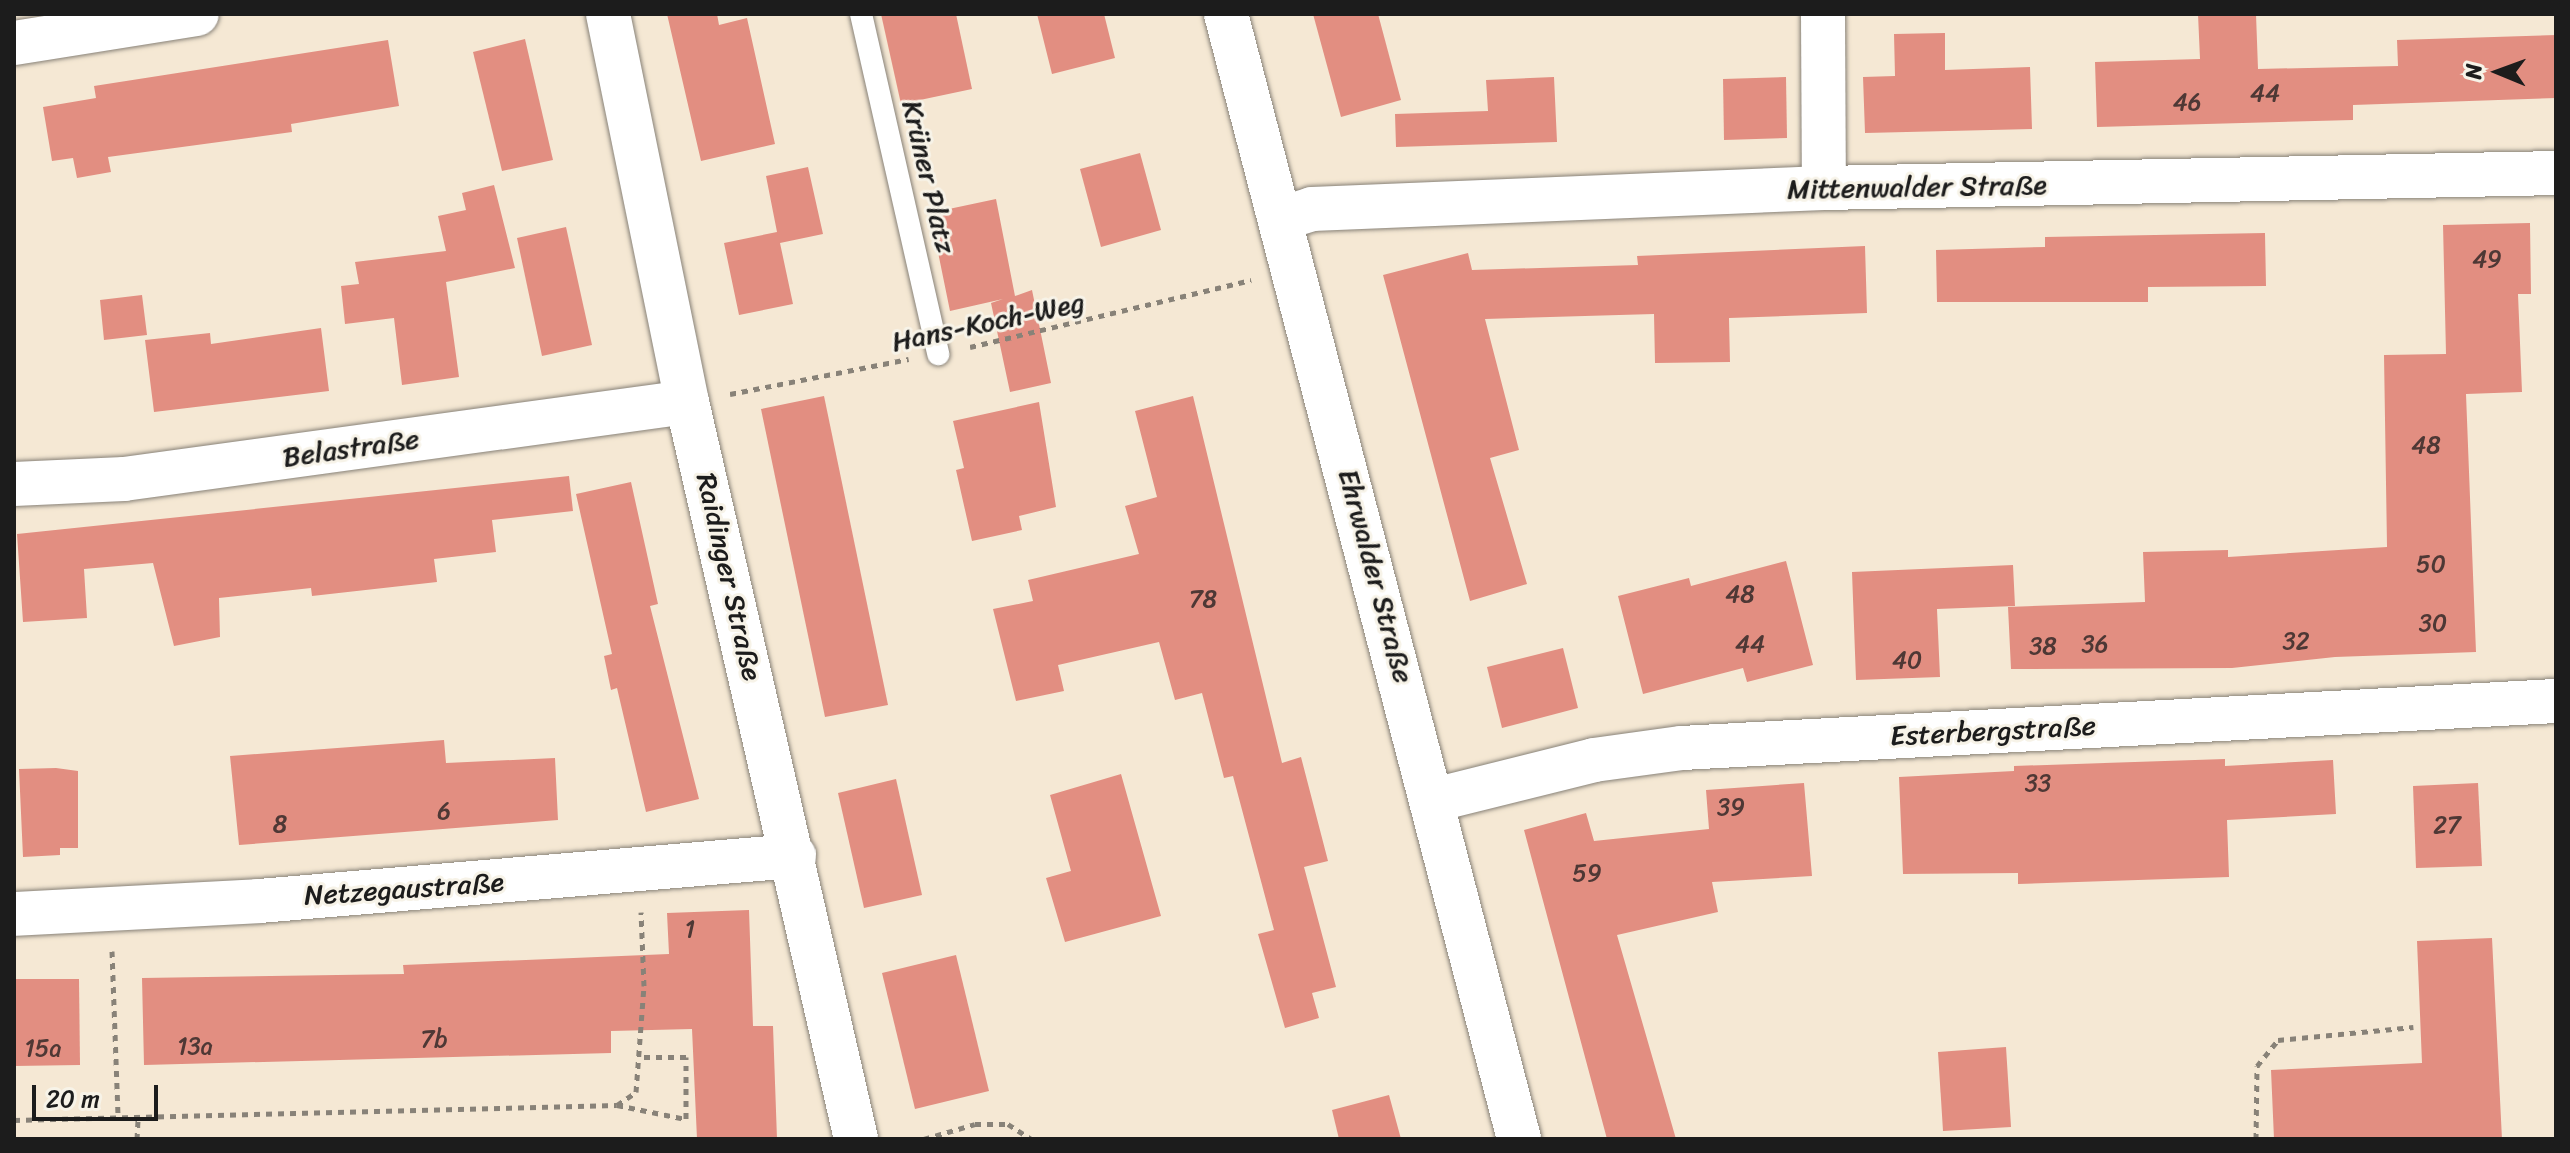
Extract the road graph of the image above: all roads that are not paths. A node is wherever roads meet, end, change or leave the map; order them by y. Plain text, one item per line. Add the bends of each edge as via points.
1 (197, 14) edge
2 (608, 14) edge
3 (861, 14) edge
4 (1226, 14) edge
5 (1823, 14) edge
6 (14, 43) edge
7 (2556, 173) edge
8 (1824, 188) junction
9 (1280, 219) junction
10 (938, 354) road end
11 (687, 402) junction
12 (14, 484) edge
13 (2556, 701) edge
14 (1434, 800) junction
15 (794, 856) junction
16 (14, 914) edge
17 (856, 1139) edge
18 (1519, 1139) edge

1 - 6 street
2 - 11 street, Raidinger Straße
3 - 10 lane, Krüner Platz
4 - 9 street, Ehrwalder Straße
5 - 8 street
7 - 8 street, Mittenwalder Straße
8 - 9 street, Mittenwalder Straße via 1312,209
9 - 14 street, Ehrwalder Straße
11 - 12 street, Belastraße via 124,479
11 - 15 street, Raidinger Straße
13 - 14 street, Esterbergstraße via 1682,748 1594,760
14 - 18 street, Ehrwalder Straße
15 - 16 street, Netzegaustraße
15 - 17 street, Raidinger Straße

